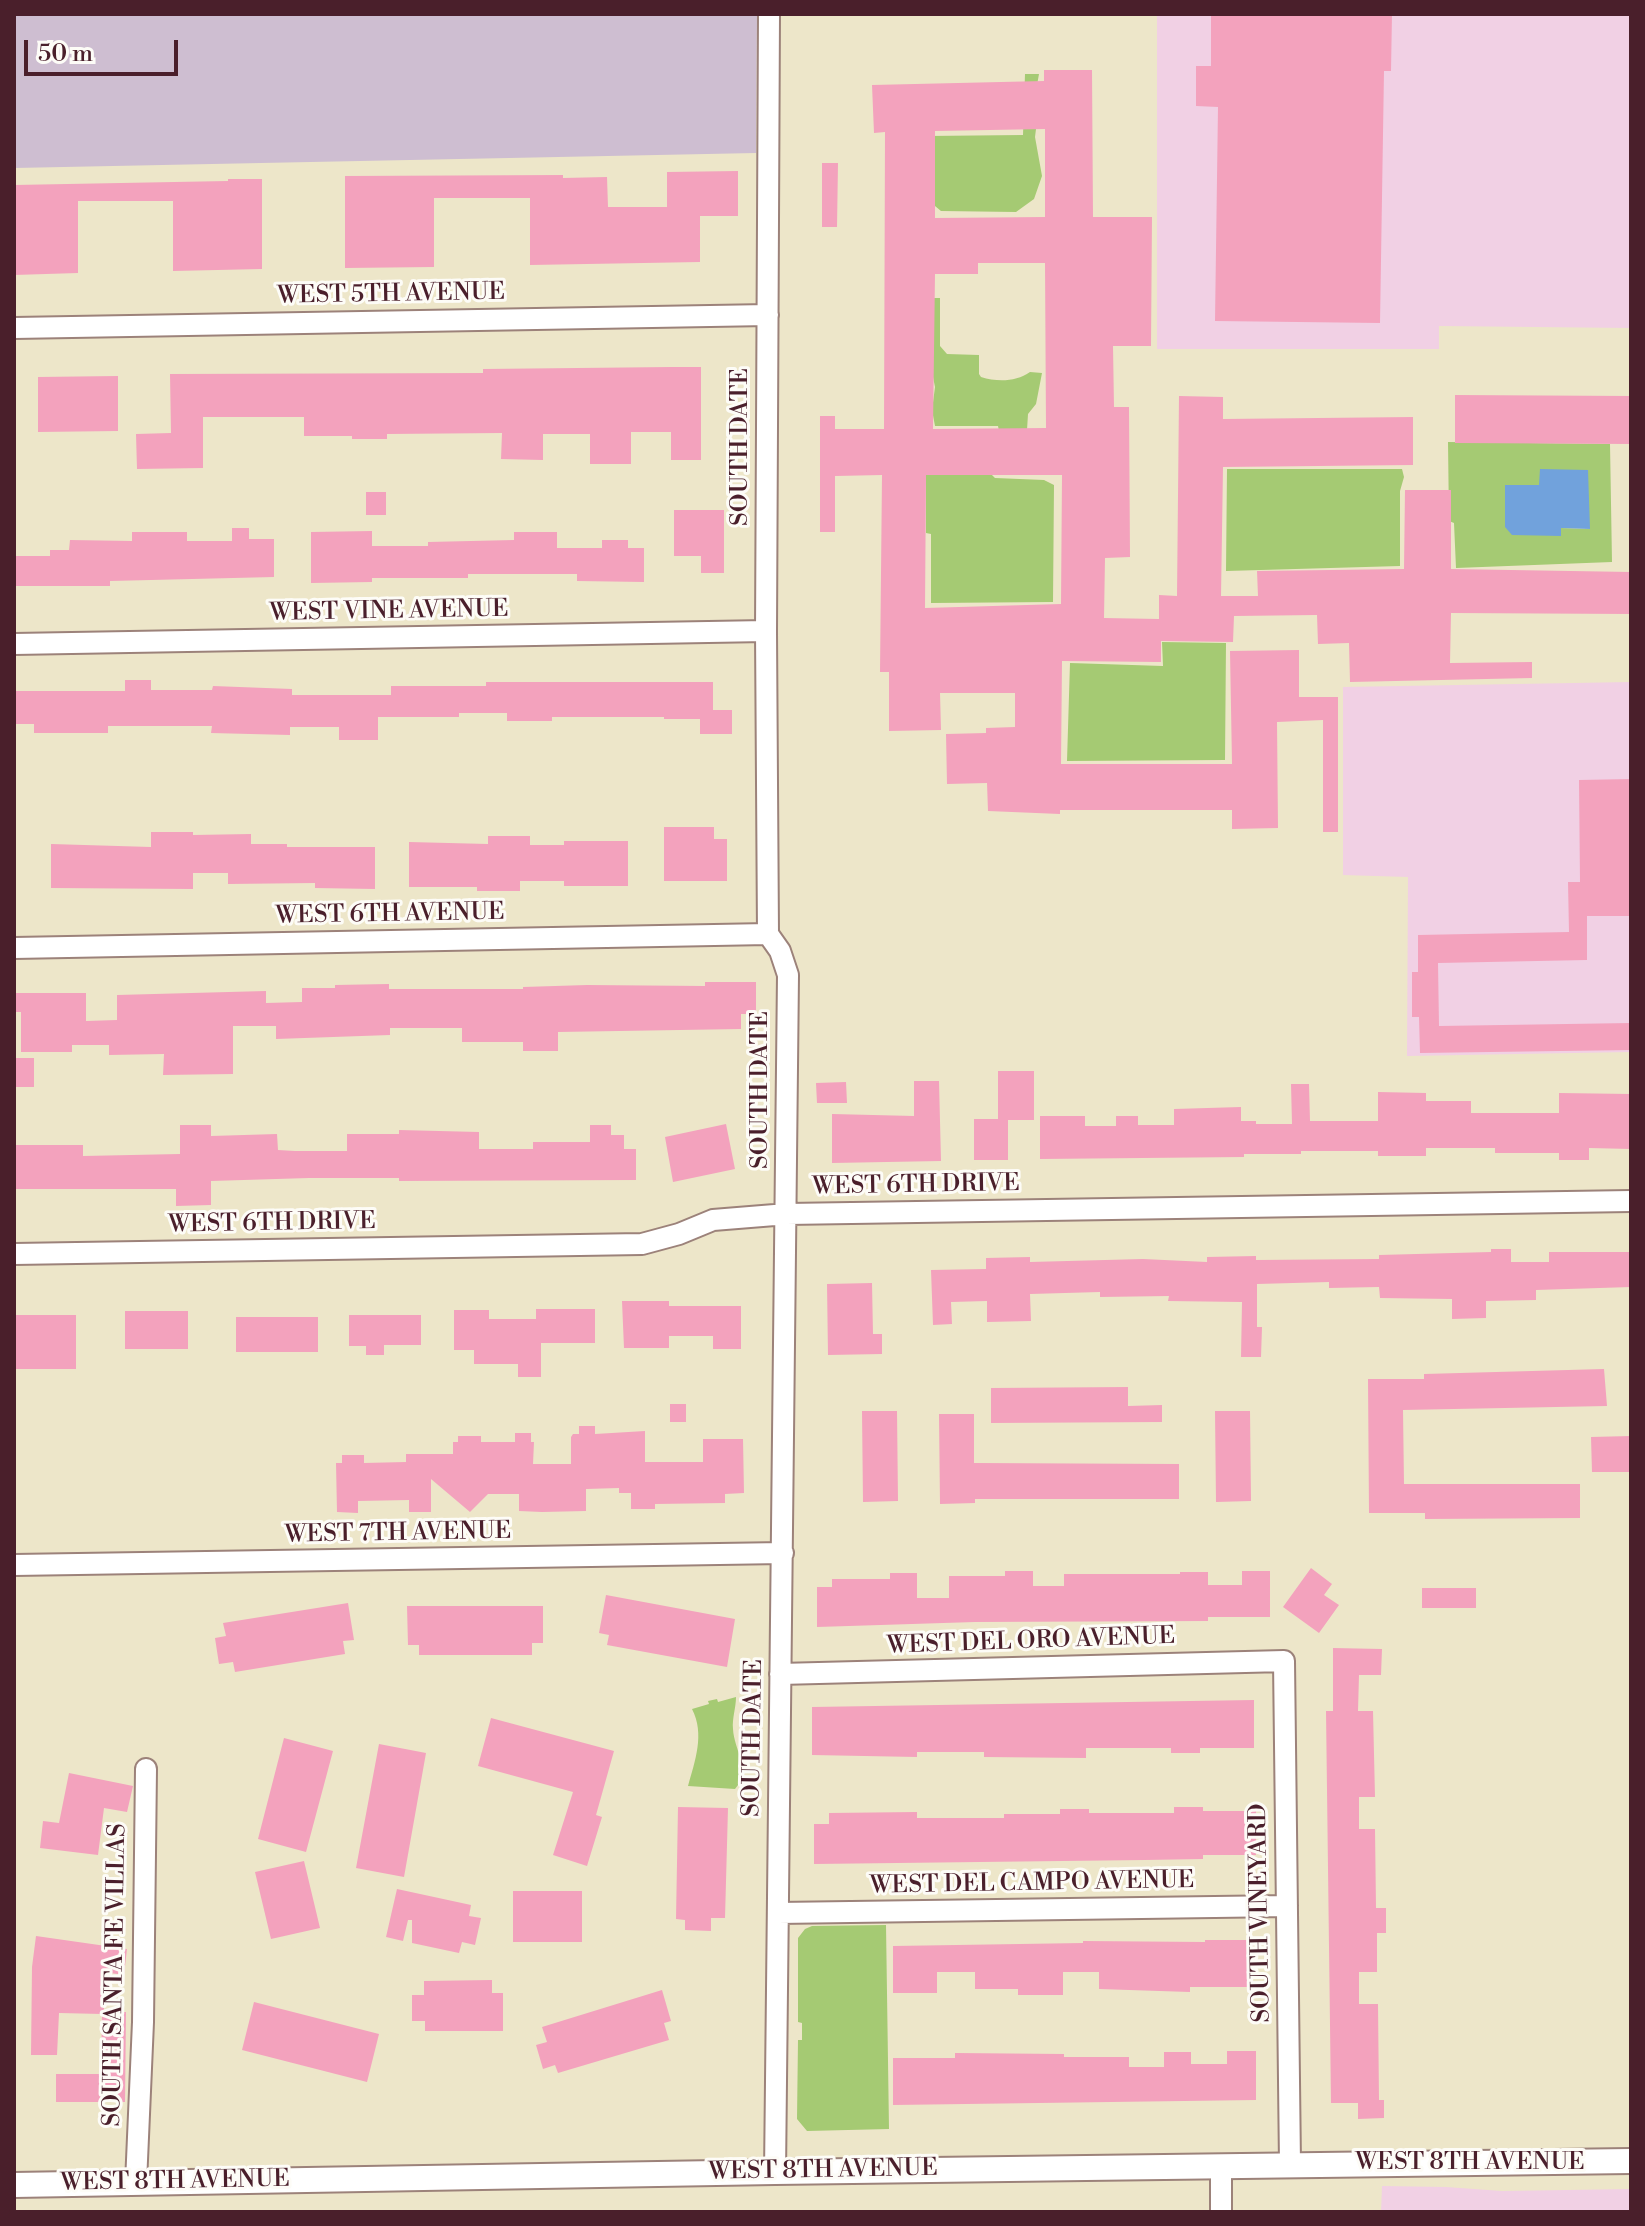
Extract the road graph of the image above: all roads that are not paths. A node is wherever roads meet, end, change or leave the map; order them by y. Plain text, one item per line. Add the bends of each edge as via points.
1 (769, 14) edge
2 (768, 315) junction
3 (14, 328) edge
4 (766, 631) junction
5 (14, 644) edge
6 (768, 934) junction
7 (14, 948) edge
8 (1631, 1201) edge
9 (787, 1214) junction
10 (14, 1254) edge
11 (783, 1553) junction
12 (14, 1565) edge
13 (1284, 1661) joint
14 (780, 1674) junction
15 (146, 1769) dead end
16 (1287, 1906) junction
17 (778, 1913) junction
18 (1631, 2161) edge
19 (1290, 2164) junction
20 (1221, 2167) junction
21 (775, 2172) junction
22 (136, 2183) junction
23 (14, 2185) edge
24 (1221, 2212) edge

1 - 2 street, SOUTH DATE
2 - 3 street, WEST 5TH AVENUE
2 - 4 street, SOUTH DATE
4 - 5 street, WEST VINE AVENUE
4 - 6 street, SOUTH DATE
6 - 7 street, WEST 6TH AVENUE
6 - 9 street, SOUTH DATE via 788,975
8 - 9 street, WEST 6TH DRIVE
9 - 10 street, WEST 6TH DRIVE via 713,1220 642,1244
9 - 11 street, SOUTH DATE
11 - 12 street, WEST 7TH AVENUE
11 - 14 street, SOUTH DATE
13 - 14 street, WEST DEL ORO AVENUE
13 - 16 street, SOUTH VINEYARD
14 - 17 street, SOUTH DATE
15 - 22 street, SOUTH SANTA FE VILLAS
16 - 17 street, WEST DEL CAMPO AVENUE
16 - 19 street, SOUTH VINEYARD
17 - 21 street, SOUTH DATE
18 - 19 street, WEST 8TH AVENUE
19 - 20 street, WEST 8TH AVENUE
20 - 21 street, WEST 8TH AVENUE
20 - 24 street
21 - 22 street, WEST 8TH AVENUE
22 - 23 street, WEST 8TH AVENUE

